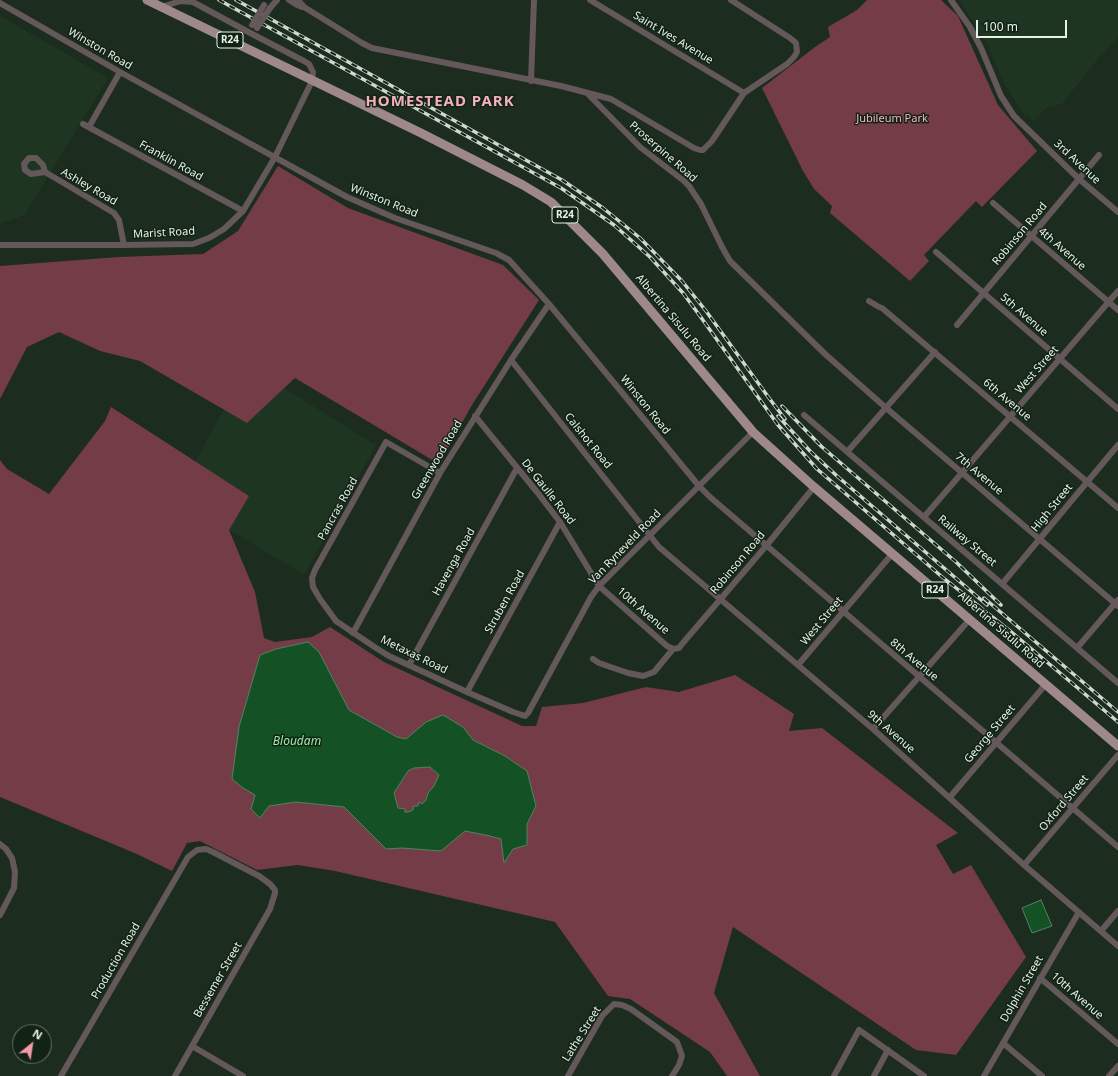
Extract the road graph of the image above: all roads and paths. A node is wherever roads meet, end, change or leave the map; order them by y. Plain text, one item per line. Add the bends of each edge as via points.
1 (147, 0) edge
2 (277, 0) edge
3 (289, 0) edge
4 (298, 0) edge
5 (534, 0) edge
6 (590, 0) edge
7 (732, 0) edge
8 (951, 0) edge
9 (265, 2) edge
10 (0, 3) edge
11 (161, 7) junction
12 (304, 7) junction
13 (255, 27) junction
14 (251, 34) junction
15 (120, 72) junction
16 (312, 81) junction
17 (531, 81) junction
18 (587, 93) junction
19 (744, 93) junction
20 (83, 124) dead end
21 (89, 128) junction
22 (1099, 155) dead end
23 (276, 158) junction
24 (45, 172) dead end
25 (1079, 179) junction
26 (993, 203) dead end
27 (242, 211) junction
28 (1118, 212) edge
29 (1032, 236) junction
30 (0, 245) edge
31 (124, 245) junction
32 (936, 252) dead end
33 (1118, 291) edge
34 (984, 293) junction
35 (869, 301) dead end
36 (1108, 302) junction
37 (549, 304) junction
38 (1118, 310) edge
39 (957, 325) dead end
40 (934, 352) junction
41 (828, 357) joint
42 (1060, 359) junction
43 (510, 360) junction
44 (885, 407) junction
45 (1118, 409) edge
46 (804, 415) dead end
47 (475, 416) junction
48 (1010, 416) junction
49 (753, 432) junction
50 (1118, 445) edge
51 (847, 452) junction
52 (517, 468) junction
53 (440, 473) junction
54 (962, 473) junction
55 (1086, 481) junction
56 (699, 486) junction
57 (814, 487) junction
58 (1118, 508) edge
59 (924, 517) junction
60 (560, 522) junction
61 (650, 534) junction
62 (1040, 539) junction
63 (766, 546) junction
64 (892, 554) junction
65 (1002, 584) junction
66 (599, 586) junction
67 (313, 587) joint
68 (721, 599) junction
69 (1117, 603) edge
70 (843, 612) junction
71 (970, 619) junction
72 (353, 633) junction
73 (1077, 648) junction
74 (674, 649) junction
75 (593, 659) dead end
76 (409, 665) junction
77 (798, 665) junction
78 (920, 677) junction
79 (1118, 683) edge
80 (1046, 684) junction
81 (467, 692) junction
82 (525, 716) joint
83 (873, 729) junction
84 (996, 743) junction
85 (1118, 746) edge
86 (1118, 755) edge
87 (950, 797) junction
88 (1073, 808) junction
89 (0, 844) edge
90 (1118, 847) edge
91 (1024, 865) junction
92 (275, 893) joint
93 (1118, 911) edge
94 (1079, 912) junction
95 (0, 915) edge
96 (1101, 931) junction
97 (1118, 946) edge
98 (1040, 978) junction
99 (1003, 1043) junction
100 (1118, 1044) edge
101 (192, 1046) junction
102 (888, 1050) junction
103 (1118, 1066) edge
104 (916, 1074) edge
105 (62, 1076) edge
106 (175, 1076) edge
107 (243, 1076) edge
108 (568, 1076) edge
109 (672, 1076) edge
110 (834, 1076) edge
111 (874, 1076) edge
112 (924, 1076) edge
113 (984, 1076) edge
114 (1042, 1076) edge
115 (1109, 1076) edge

1 - 11 main road, Albertina Sisulu Road / R24
2 - 13 street, bridge
3 - 12 street, Proserpine Road
4 - 12 street, Proserpine Road
5 - 17 street
6 - 19 street, Saint Ives Avenue
7 - 19 street via 796,43 797,52 794,58
8 - 25 street, 3rd Avenue via 970,27 1004,101 1014,116
9 - 13 street, bridge
10 - 15 street, Winston Road
11 - 14 street via 181,1 193,2
11 - 16 main road, Albertina Sisulu Road / R24
12 - 17 street, Proserpine Road via 372,48
13 - 14 street
14 - 16 street via 309,64 313,72
15 - 21 street
15 - 23 street, Winston Road
16 - 23 street, Marist Road
16 - 49 main road, Albertina Sisulu Road / R24 via 499,173 551,202 603,254
17 - 18 street, Proserpine Road
18 - 19 street, Proserpine Road via 611,99 694,148 703,150 712,142
18 - 41 street, Proserpine Road via 640,147 690,186 730,261
20 - 21 street, Franklin Road
21 - 27 street, Franklin Road
22 - 25 street, Robinson Road
23 - 27 street, Marist Road
23 - 37 street, Winston Road via 364,206 504,257 513,263
24 - 31 street, Ashley Road via 114,213 119,220
25 - 28 street, 3rd Avenue
25 - 29 street, Robinson Road
26 - 29 street, 4th Avenue
27 - 31 street, Marist Road via 224,229 193,244
29 - 34 street, Robinson Road
29 - 36 street, 4th Avenue
30 - 31 street, Marist Road
32 - 34 street, 5th Avenue
33 - 36 street, West Street
34 - 39 street, Robinson Road
34 - 42 street, 5th Avenue
35 - 40 street, 6th Avenue via 882,308
36 - 38 street, 4th Avenue
36 - 42 street, West Street
37 - 43 street, Greenwood Road
37 - 56 street, Winston Road
40 - 44 street
40 - 48 street, 6th Avenue
41 - 44 street, 7th Avenue
42 - 45 street, 5th Avenue
42 - 48 street, West Street
43 - 47 street, Greenwood Road
43 - 61 street, Calshot Road
44 - 51 street
44 - 54 street, 7th Avenue
46 - 51 street, Railway Street
47 - 52 street, De Gaulle Road
47 - 53 street, Greenwood Road
48 - 54 street, West Street
48 - 55 street, 6th Avenue
49 - 56 street, Van Ryneveld Road
49 - 57 main road, Albertina Sisulu Road / R24
50 - 55 street, High Street
51 - 59 street, Railway Street
52 - 60 street, De Gaulle Road
52 - 76 street, Havenga Road
53 - 67 street, Pancras Road via 386,442 315,570 312,578
53 - 72 street, Greenwood Road
54 - 59 street, West Street
54 - 62 street, 7th Avenue
55 - 58 street, 6th Avenue
55 - 62 street, High Street
56 - 61 street, Van Ryneveld Road
56 - 63 street, 8th Avenue
57 - 63 street, Robinson Road
57 - 64 main road, Albertina Sisulu Road / R24
59 - 65 street, Railway Street
60 - 66 street, De Gaulle Road
60 - 81 street, Struben Road
61 - 66 street, Van Ryneveld Road
61 - 68 street, 9th Avenue via 659,547
62 - 65 street, High Street
62 - 69 street, 7th Avenue
63 - 68 street, Robinson Road
63 - 70 street, 8th Avenue
64 - 70 street, West Street
64 - 71 main road, Albertina Sisulu Road / R24
65 - 73 street, Railway Street
66 - 74 street, 10th Avenue via 667,646
66 - 82 street, Van Ryneveld Road
67 - 72 street, Metaxas Road via 336,621
68 - 74 street, Robinson Road via 682,644
68 - 77 street, 9th Avenue
69 - 73 street
70 - 77 street, West Street
70 - 78 street, 8th Avenue
71 - 78 street
71 - 80 main road, Albertina Sisulu Road / R24
72 - 76 street, Metaxas Road via 389,656
73 - 79 street, Railway Street
74 - 75 street, Robinson Road via 654,672 643,676
76 - 81 street, Metaxas Road
77 - 83 street, 9th Avenue
78 - 83 street
78 - 84 street, 8th Avenue
80 - 84 street, George Street
80 - 85 main road, Albertina Sisulu Road / R24
81 - 82 street, Metaxas Road
83 - 87 street, 9th Avenue
84 - 87 street, George Street
84 - 88 street, 8th Avenue
86 - 88 street, Oxford Street
87 - 91 street, 9th Avenue
88 - 90 street, 8th Avenue
88 - 91 street, Oxford Street
89 - 95 street via 12,858 16,872 14,888
91 - 94 street, 9th Avenue
92 - 101 street, Bessemer Street via 270,909
92 - 105 street, Production Road via 270,884 213,852 197,850 188,857
93 - 96 street
94 - 96 street, 9th Avenue
94 - 98 street, Dolphin Street
96 - 97 street, 9th Avenue
98 - 99 street, Dolphin Street
98 - 100 street, 10th Avenue
99 - 113 street, Dolphin Street
99 - 114 street
101 - 106 street, Bessemer Street
101 - 107 street
102 - 104 street
102 - 110 street via 859,1030
102 - 111 street
103 - 115 street
104 - 112 street
108 - 109 street, Lathe Street via 602,1016 614,1004 631,1009 677,1042 682,1056

